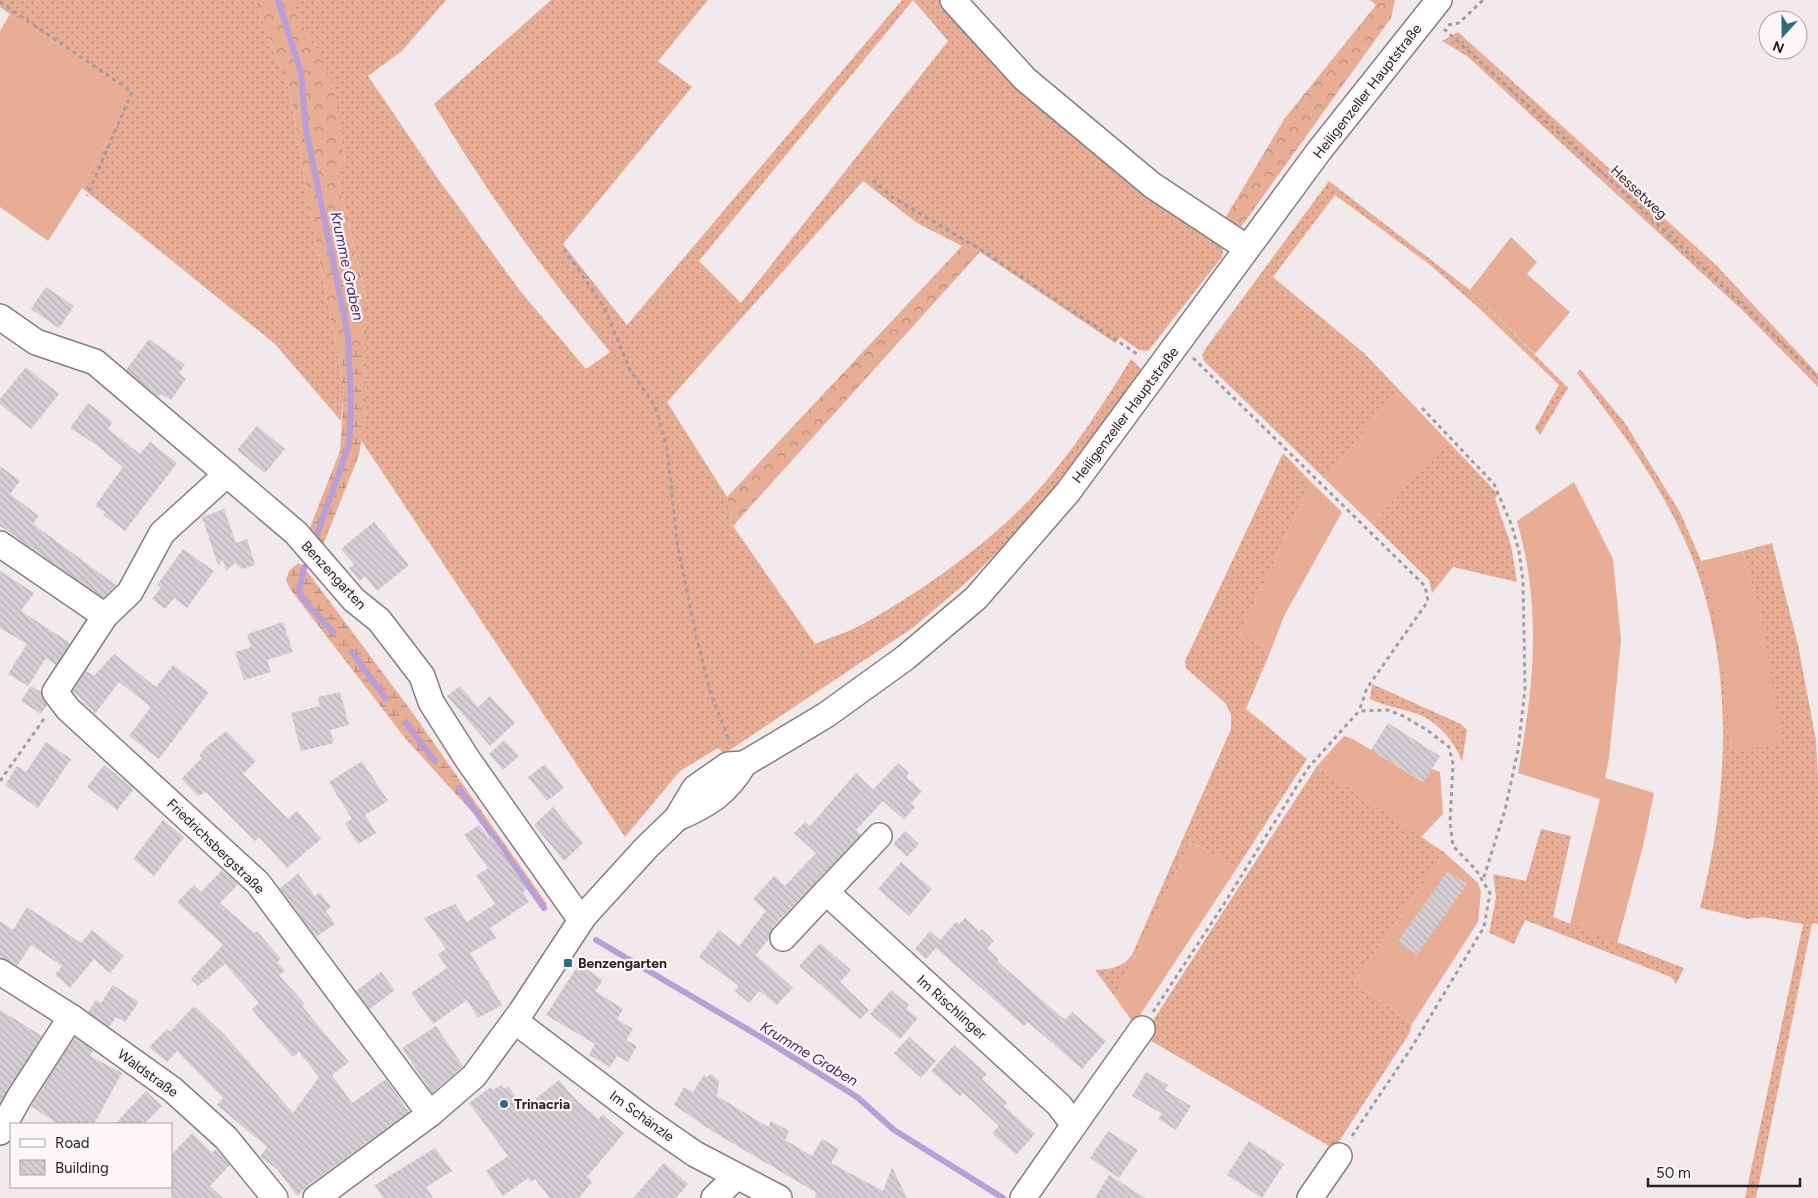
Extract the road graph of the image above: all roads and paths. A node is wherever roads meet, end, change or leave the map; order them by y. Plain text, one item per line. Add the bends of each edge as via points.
1 (954, 0) edge
2 (1439, 0) edge
3 (1482, 0) edge
4 (0, 2) edge
5 (873, 180) dead end
6 (87, 196) dead end
7 (1247, 248) junction
8 (564, 249) dead end
9 (0, 317) edge
10 (1118, 340) dead end
11 (1178, 344) junction
12 (1818, 378) edge
13 (1422, 408) dead end
14 (227, 474) junction
15 (0, 544) edge
16 (105, 616) junction
17 (55, 692) junction
18 (1359, 711) junction
19 (726, 737) dead end
20 (0, 781) edge
21 (879, 836) dead end
22 (1483, 881) junction
23 (826, 892) junction
24 (584, 916) junction
25 (783, 938) dead end
26 (0, 972) edge
27 (70, 1017) junction
28 (514, 1021) junction
29 (1142, 1029) joint
30 (430, 1114) junction
31 (1074, 1125) junction
32 (0, 1132) edge
33 (1338, 1156) joint
34 (736, 1177) junction
35 (275, 1198) edge
36 (316, 1198) edge
37 (714, 1198) edge
38 (779, 1198) edge
39 (1023, 1198) edge
40 (1310, 1198) edge

1 - 7 street via 1025,80 1152,185
2 - 7 street, Heiligenzeller Hauptstraße
3 - 12 path, Hessetweg via 1459,23 1442,27 1702,265
4 - 6 path via 132,92
5 - 10 path via 892,197 983,251
7 - 11 street, Heiligenzeller Hauptstraße
8 - 19 path via 604,307 630,370 655,406 667,448 677,542 696,631 710,691
9 - 14 street, Benzengarten via 36,342 94,362
11 - 18 path via 1425,586 1428,601 1367,688
11 - 24 street, Heiligenzeller Hauptstraße via 1068,492 976,598 904,658 826,715 744,764 734,781 717,797 677,818
13 - 22 path via 1494,484 1512,526 1523,581 1525,689 1518,750 1505,810
14 - 16 street via 162,533 130,592
14 - 24 street, Benzengarten via 296,533 354,600 379,620 422,676 431,702 468,760 576,913
15 - 16 street
16 - 17 street
17 - 20 path via 48,713
17 - 30 street, Friedrichsbergstraße via 68,709 258,883
18 - 22 path via 1388,710 1427,730 1449,747 1453,764 1450,823 1453,846
18 - 29 path via 1308,768
21 - 23 street
22 - 33 path via 1490,892 1484,927 1412,1047
23 - 25 street
23 - 31 street, Im Rischlinger via 1059,1105
24 - 28 street, Heiligenzeller Hauptstraße
26 - 27 street, Waldstraße
27 - 32 street
27 - 35 street, Waldstraße via 173,1090 226,1138
28 - 30 street, Heiligenzeller Hauptstraße via 474,1076
28 - 34 street, Im Schänzle via 643,1118 695,1154
29 - 31 street
30 - 36 street, Heiligenzeller Hauptstraße
31 - 39 street
33 - 40 street
34 - 37 street
34 - 38 street, Im Schänzle

